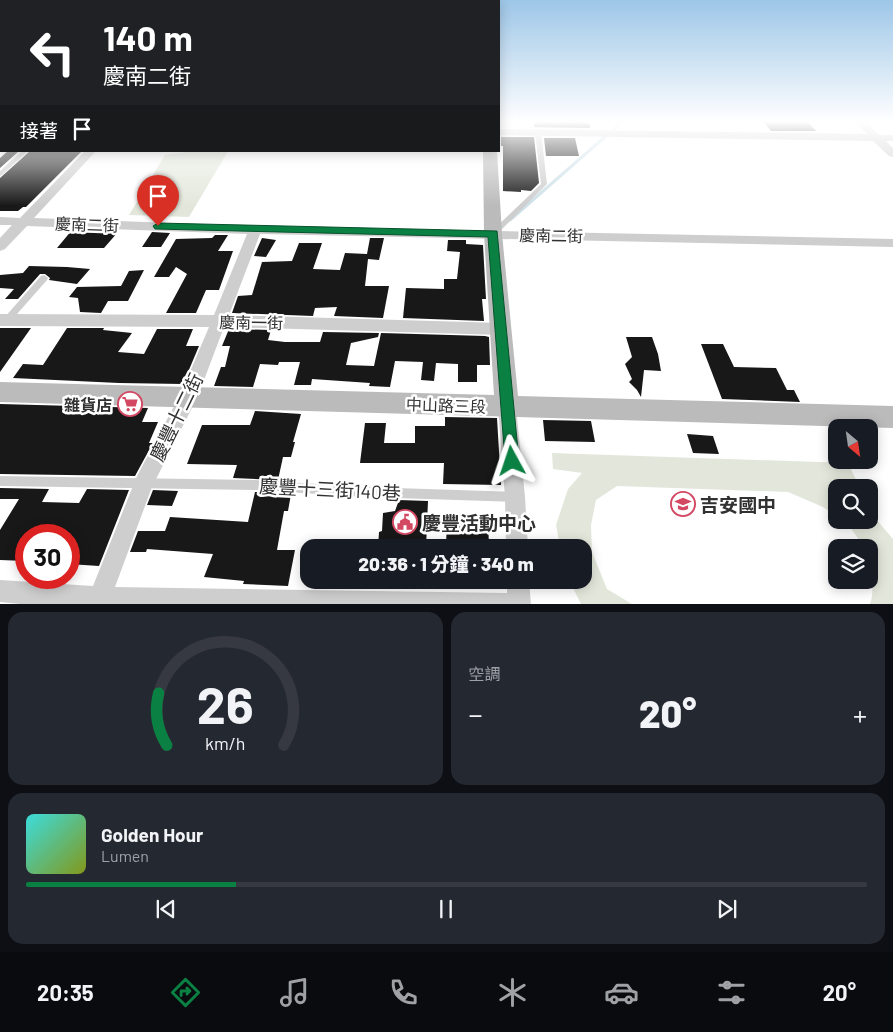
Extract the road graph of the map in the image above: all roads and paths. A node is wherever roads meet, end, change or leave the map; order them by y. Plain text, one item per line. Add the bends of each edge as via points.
1 (540, 149) edge
2 (24, 152) edge
3 (90, 152) edge
4 (490, 152) edge
5 (0, 174) edge
6 (0, 221) edge
7 (22, 222) junction
8 (255, 230) junction
9 (493, 234) junction
10 (893, 243) edge
11 (0, 246) edge
12 (44, 278) dead end
13 (4, 320) edge
14 (218, 321) junction
15 (502, 329) junction
16 (0, 392) edge
17 (189, 396) junction
18 (507, 407) junction
19 (893, 417) edge
20 (0, 481) edge
21 (144, 483) junction
22 (515, 497) junction
23 (517, 539) edge
24 (518, 589) edge
25 (0, 591) edge
26 (99, 601) edge
27 (519, 604) edge

1 - 9 lane via 544,184
2 - 5 lane
3 - 7 street
4 - 9 street
6 - 7 street, 慶南二街
7 - 8 street, 慶南二街
7 - 11 street
8 - 9 street, 慶南二街
8 - 14 street, 慶豐十二街
9 - 10 street, 慶南二街
9 - 15 street
12 - 13 lane
13 - 14 street, 慶南一街
14 - 15 street, 慶南一街
14 - 17 street, 慶豐十二街
15 - 18 street
16 - 17 street, 中山路三段
17 - 18 street, 中山路三段
17 - 21 street, 慶豐十二街
18 - 19 street, 中山路三段
18 - 22 street
20 - 21 lane, 慶豐十三街140巷
21 - 22 lane, 慶豐十三街140巷
21 - 26 street, 慶豐十二街
22 - 23 street
24 - 27 street
25 - 26 street
26 - 27 street

